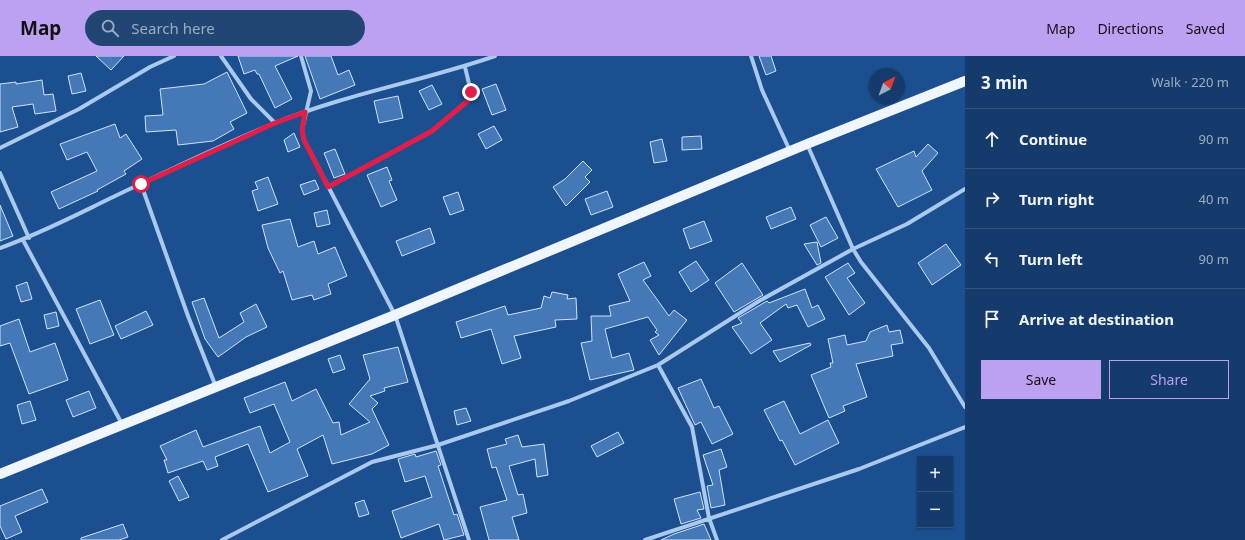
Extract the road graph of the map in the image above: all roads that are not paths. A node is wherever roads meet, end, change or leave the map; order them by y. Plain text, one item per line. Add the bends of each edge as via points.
1 (174, 56) edge
2 (221, 56) edge
3 (301, 56) edge
4 (495, 56) edge
5 (751, 56) edge
6 (464, 67) junction
7 (965, 81) edge
8 (305, 112) junction
9 (275, 123) junction
10 (807, 144) junction
11 (0, 148) edge
12 (790, 151) junction
13 (0, 173) edge
14 (141, 184) junction
15 (328, 187) junction
16 (965, 189) edge
17 (29, 238) junction
18 (23, 240) junction
19 (0, 248) edge
20 (854, 249) junction
21 (395, 315) junction
22 (658, 365) junction
23 (216, 387) junction
24 (965, 406) edge
25 (122, 425) junction
26 (965, 427) edge
27 (438, 445) junction
28 (0, 474) edge
29 (709, 518) junction
30 (222, 540) edge
31 (469, 540) edge
32 (645, 540) edge
33 (717, 540) edge

1 - 11 street via 150,67 79,109
2 - 9 street via 252,99
3 - 8 street via 310,91
4 - 6 street
5 - 12 street via 762,90
6 - 8 street
6 - 15 street via 471,92 470,99 432,131
7 - 10 main road
8 - 9 street
8 - 15 street via 302,130 304,140
9 - 14 street
10 - 12 main road
10 - 20 street
12 - 21 main road
13 - 17 street
14 - 17 street
14 - 23 street
15 - 21 street
16 - 20 street via 906,224
17 - 18 street
18 - 19 street
18 - 25 street
20 - 22 street via 760,301
20 - 24 street via 861,262 929,348
21 - 23 main road
21 - 27 street
22 - 27 street via 569,401
22 - 29 street via 692,427
23 - 25 main road
25 - 28 main road
26 - 29 street via 859,469
27 - 30 street via 372,462
27 - 31 street
29 - 32 street
29 - 33 street

